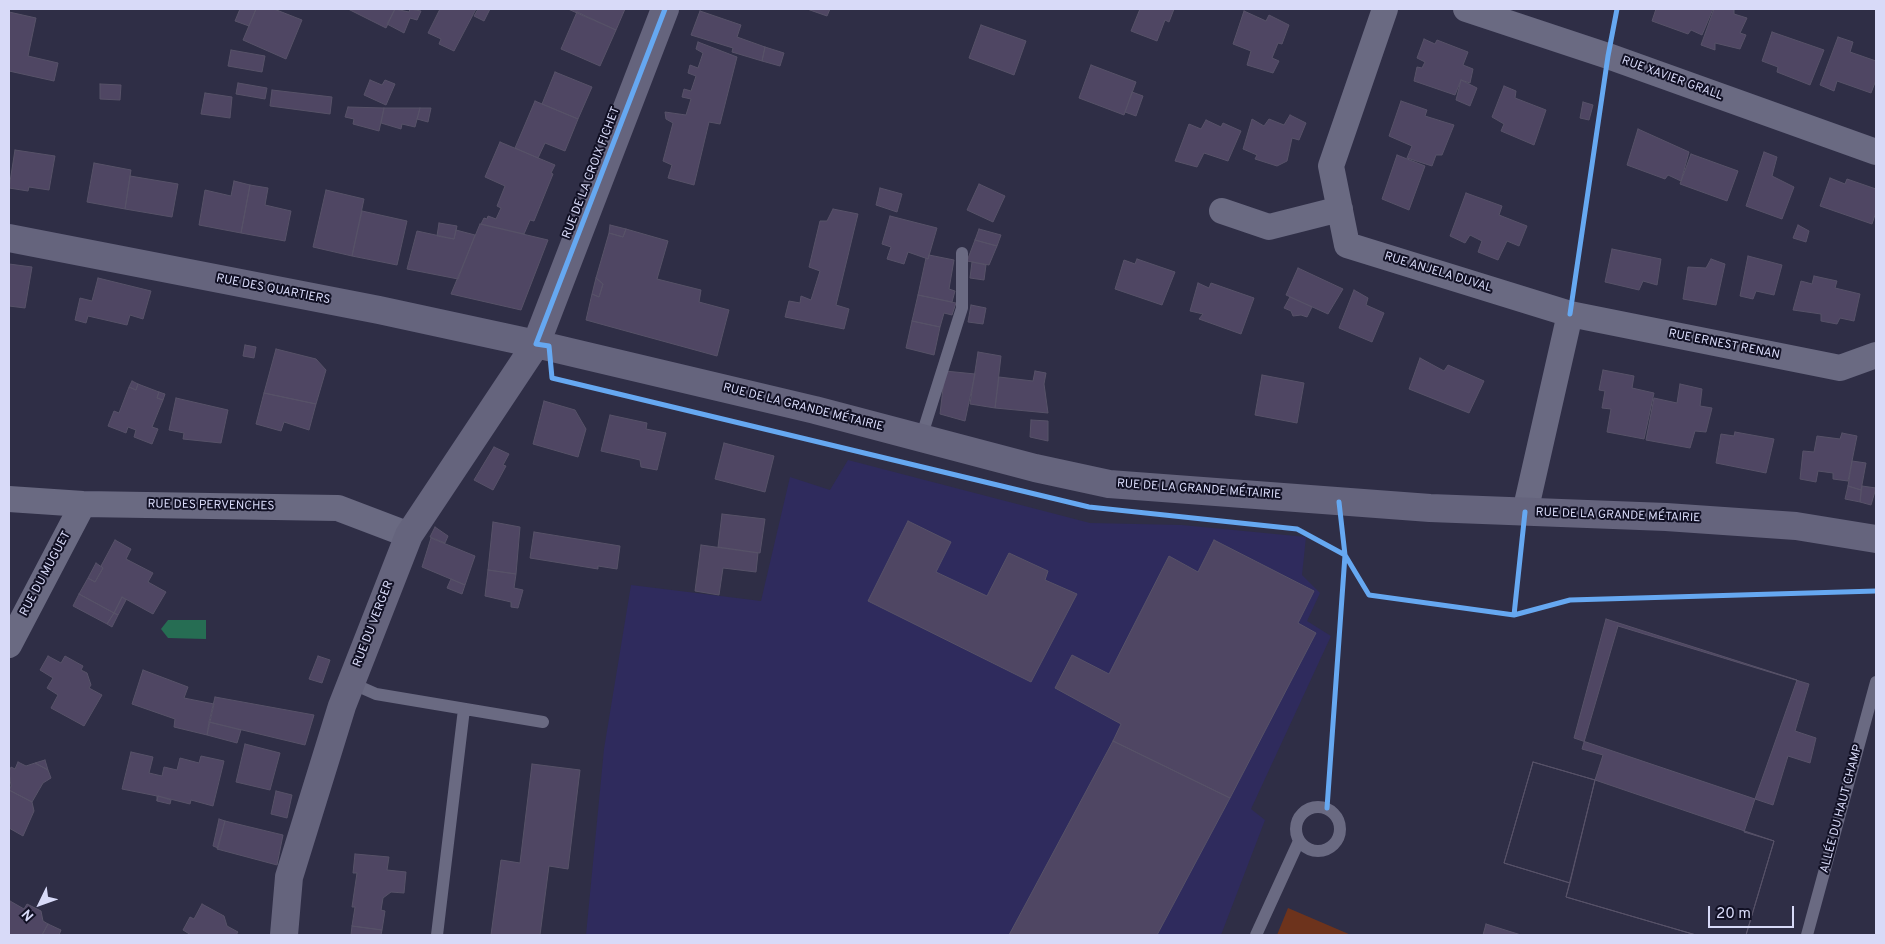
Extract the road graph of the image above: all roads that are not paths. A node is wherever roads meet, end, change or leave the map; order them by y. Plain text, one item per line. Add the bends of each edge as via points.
1 (665, 9) edge
2 (1386, 9) edge
3 (1466, 9) edge
4 (1876, 152) edge
5 (1340, 210) junction
6 (1222, 211) dead end
7 (9, 238) edge
8 (962, 252) dead end
9 (1570, 314) junction
10 (536, 344) junction
11 (1876, 355) edge
12 (921, 438) junction
13 (9, 499) edge
14 (84, 504) junction
15 (1525, 512) junction
16 (409, 535) junction
17 (1876, 539) edge
18 (9, 645) edge
19 (351, 682) junction
20 (1876, 687) edge
21 (464, 709) junction
22 (543, 722) dead end
23 (1299, 841) dead end
24 (284, 935) edge
25 (437, 935) edge
26 (1256, 935) edge
27 (1807, 935) edge

1 - 10 main road, RUE DE LA CROIX FICHET
2 - 5 street, RUE ANJELA DUVAL via 1331,166
3 - 4 street, RUE XAVIER GRALL
5 - 6 street via 1269,228
5 - 9 street, RUE ANJELA DUVAL via 1347,245
7 - 10 main road, RUE DES QUARTIERS
8 - 12 lane via 962,308
9 - 11 street, RUE ERNEST RENAN via 1840,368
9 - 15 street
10 - 12 main road, RUE DE LA GRANDE MÉTAIRIE
10 - 16 main road, RUE DU VERGER
12 - 15 main road, RUE DE LA GRANDE MÉTAIRIE via 1109,484 1366,504
13 - 14 street, RUE DES PERVENCHES
14 - 16 street, RUE DES PERVENCHES via 338,508
14 - 18 street, RUE DU MUGUET
15 - 17 main road, RUE DE LA GRANDE MÉTAIRIE via 1796,526
16 - 19 main road, RUE DU VERGER
19 - 21 lane via 376,694
19 - 24 main road, RUE DU VERGER via 289,877
20 - 27 lane, ALLÉE DU HAUT CHAMP
21 - 22 lane
21 - 25 lane
23 - 26 lane

